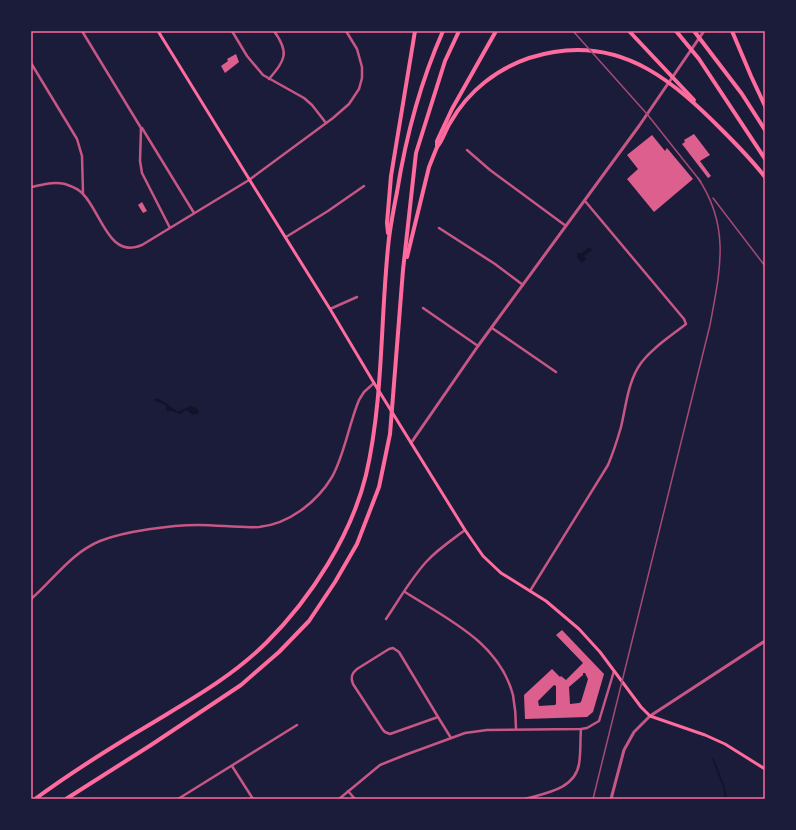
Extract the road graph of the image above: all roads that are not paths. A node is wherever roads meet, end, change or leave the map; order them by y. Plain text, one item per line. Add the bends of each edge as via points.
1 (82, 31) edge
2 (158, 31) edge
3 (232, 31) edge
4 (274, 31) edge
5 (346, 31) edge
6 (415, 31) edge
7 (443, 31) edge
8 (458, 31) edge
9 (496, 31) edge
10 (629, 31) edge
11 (694, 31) edge
12 (704, 31) edge
13 (732, 31) edge
14 (678, 33) edge
15 (31, 63) edge
16 (269, 79) junction
17 (681, 89) junction
18 (765, 106) edge
19 (326, 123) junction
20 (142, 128) junction
21 (765, 130) edge
22 (437, 147) junction
23 (467, 150) dead end
24 (765, 159) edge
25 (765, 177) edge
26 (249, 180) junction
27 (364, 186) dead end
28 (31, 187) edge
29 (83, 194) junction
30 (585, 201) junction
31 (194, 213) junction
32 (566, 226) junction
33 (170, 228) junction
34 (439, 228) dead end
35 (286, 237) junction
36 (389, 237) junction
37 (403, 270) junction
38 (523, 285) junction
39 (357, 297) dead end
40 (423, 308) dead end
41 (330, 309) junction
42 (492, 328) junction
43 (478, 346) junction
44 (556, 372) dead end
45 (374, 383) junction
46 (411, 443) junction
47 (465, 530) junction
48 (530, 591) junction
49 (404, 592) junction
50 (31, 599) edge
51 (386, 619) dead end
52 (765, 641) edge
53 (614, 671) junction
54 (650, 716) junction
55 (438, 717) junction
56 (297, 725) dead end
57 (516, 729) junction
58 (581, 729) junction
59 (451, 738) junction
60 (232, 766) junction
61 (765, 769) edge
62 (348, 790) junction
63 (36, 799) edge
64 (66, 799) edge
65 (178, 799) edge
66 (253, 799) edge
67 (339, 799) edge
68 (355, 799) edge
69 (525, 799) edge
70 (611, 799) edge

1 - 20 street
2 - 26 main road
3 - 16 street via 253,64
4 - 16 street via 282,44 284,55
5 - 19 street via 360,56 361,82 349,104
6 - 36 highway via 391,176 387,223
7 - 36 highway via 424,78 411,122
8 - 37 highway via 443,68 416,153
9 - 22 highway via 448,119 437,141
10 - 17 highway
11 - 21 highway via 742,94
12 - 30 street
13 - 18 highway
14 - 24 highway via 699,59
15 - 29 street via 77,139 82,156
16 - 19 street via 312,104
17 - 22 highway via 656,73 622,57 606,53 565,50 540,55 524,60 489,78 460,108
17 - 25 highway
19 - 26 street
20 - 31 street
20 - 33 street via 142,173
22 - 37 highway via 429,167
23 - 32 street
26 - 31 street
26 - 35 main road
27 - 35 street
28 - 29 street via 61,183
29 - 33 street via 110,236 121,247 139,247
30 - 32 street
30 - 48 street via 686,324 655,348 640,364 631,381 621,428 608,466
31 - 33 street
32 - 38 street
34 - 38 street
35 - 41 main road
36 - 63 highway via 376,415 365,476 343,536 322,574 284,624 255,653 211,688 81,767
37 - 64 highway via 390,434 379,487 357,544 335,582 309,620 241,685
38 - 42 street
39 - 41 street
40 - 43 street
41 - 45 main road
42 - 43 street
42 - 44 street
43 - 46 street
45 - 46 main road
45 - 50 street via 359,400 332,476 315,498 292,516 259,527 198,524 108,538 82,551 62,567
46 - 47 main road
47 - 48 main road via 492,565
47 - 49 street via 427,561
48 - 53 main road via 546,601 583,633
49 - 51 street
49 - 57 street via 474,637 496,658 513,696
52 - 54 street
53 - 54 main road
53 - 58 street via 599,721
54 - 61 main road via 725,744
54 - 70 street via 634,732 624,750
55 - 55 street via 399,652 394,649 389,649 352,674 351,679 386,733 394,733
55 - 59 street
56 - 60 street
57 - 58 street
57 - 59 street via 478,730
58 - 69 street via 579,764 575,777 565,786
59 - 62 street via 380,765
60 - 65 street
60 - 66 street
62 - 67 street
62 - 68 street

